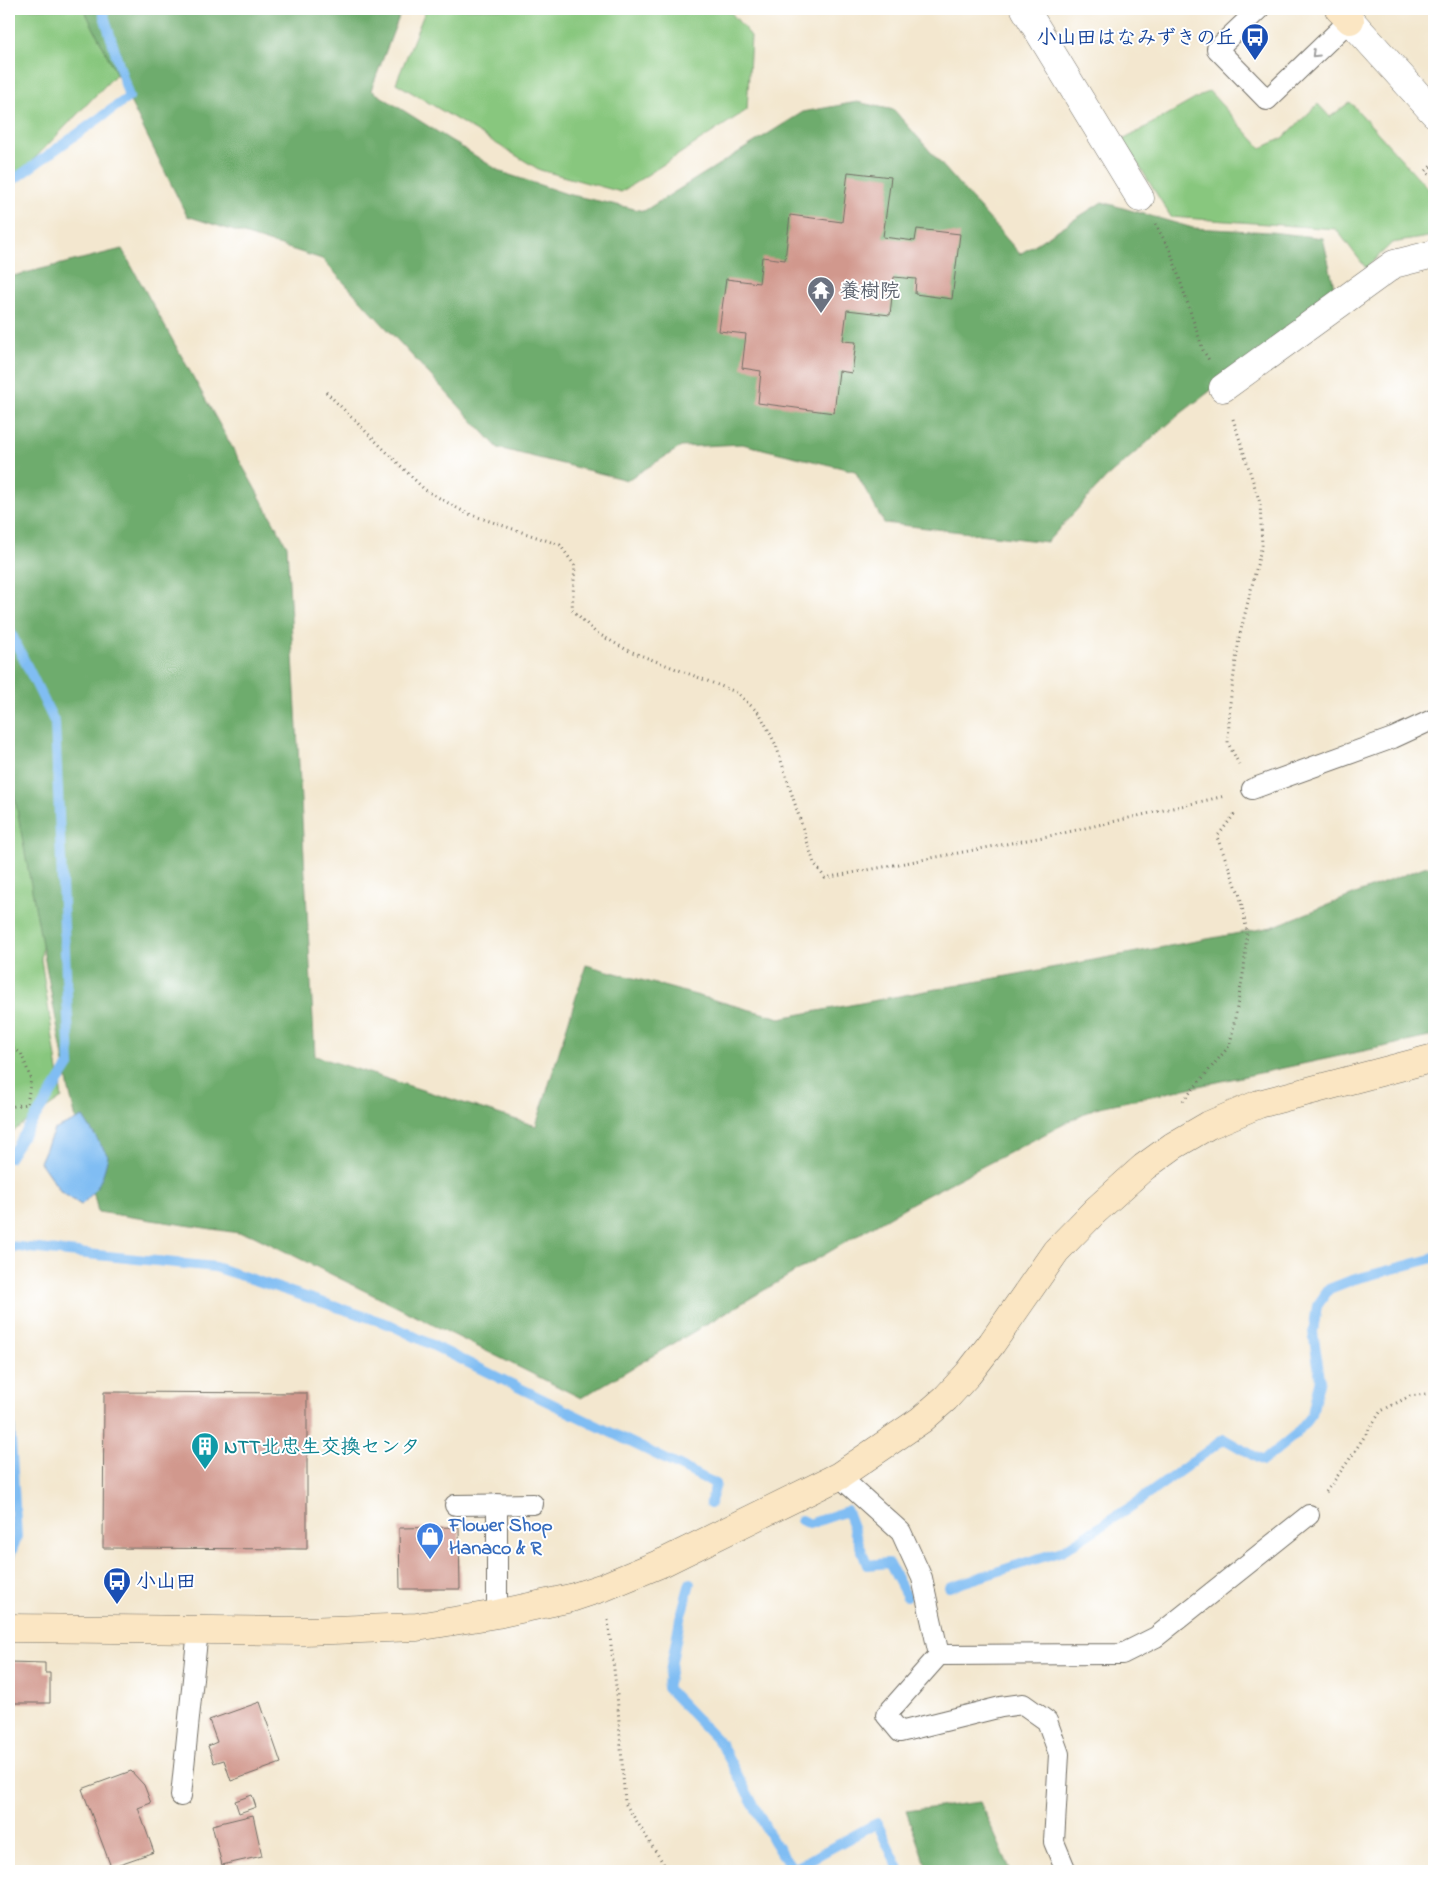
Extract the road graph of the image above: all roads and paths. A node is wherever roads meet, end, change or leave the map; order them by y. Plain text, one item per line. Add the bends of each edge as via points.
1 (1024, 9) edge
2 (1259, 9) edge
3 (1344, 14) edge
4 (1434, 113) edge
5 (1434, 163) edge
6 (1434, 180) edge
7 (1140, 198) joint
8 (1434, 254) edge
9 (1223, 388) junction
10 (326, 392) dead end
11 (1434, 719) edge
12 (1252, 789) junction
13 (9, 1046) edge
14 (1434, 1058) edge
15 (1181, 1104) dead end
16 (9, 1107) edge
17 (1434, 1393) edge
18 (839, 1476) junction
19 (497, 1504) junction
20 (533, 1504) dead end
21 (455, 1505) dead end
22 (1309, 1515) joint
23 (604, 1587) junction
24 (497, 1614) junction
25 (9, 1628) edge
26 (198, 1630) junction
27 (939, 1654) junction
28 (181, 1796) dead end
29 (668, 1871) edge
30 (1066, 1871) edge

1 - 7 street
3 -> 2 lane via 1267,100 1217,49
3 - 4 street
5 - 6 path via 1426,171
7 - 9 path via 1170,250 1203,350
8 - 9 street via 1394,264
9 - 12 path via 1260,503 1262,545 1239,638 1228,743
10 - 12 path via 425,490 466,513 560,544 575,566 572,609 595,632 627,650 736,692 760,714 776,745 814,863 825,878 1059,834
11 - 12 lane via 1393,738
12 - 15 path via 1217,837 1240,896 1247,932 1244,969 1230,1045
13 - 16 path via 21,1054 30,1079 27,1104
14 - 18 street via 1259,1104 1209,1125 1173,1146 1144,1167 1056,1251 992,1343 946,1398 900,1436
17 - 22 path via 1410,1396 1381,1410
18 - 23 street via 664,1562
18 - 27 lane via 901,1532 922,1578
19 - 20 lane
19 - 21 lane
19 - 24 lane
22 - 27 lane via 1156,1637 1122,1654
23 - 24 street via 571,1598
23 - 29 path via 618,1694 625,1803
24 - 26 street via 417,1627
25 - 26 street
26 - 28 lane
27 - 30 lane via 886,1715 900,1732 1023,1704 1047,1721 1059,1754 1054,1842

